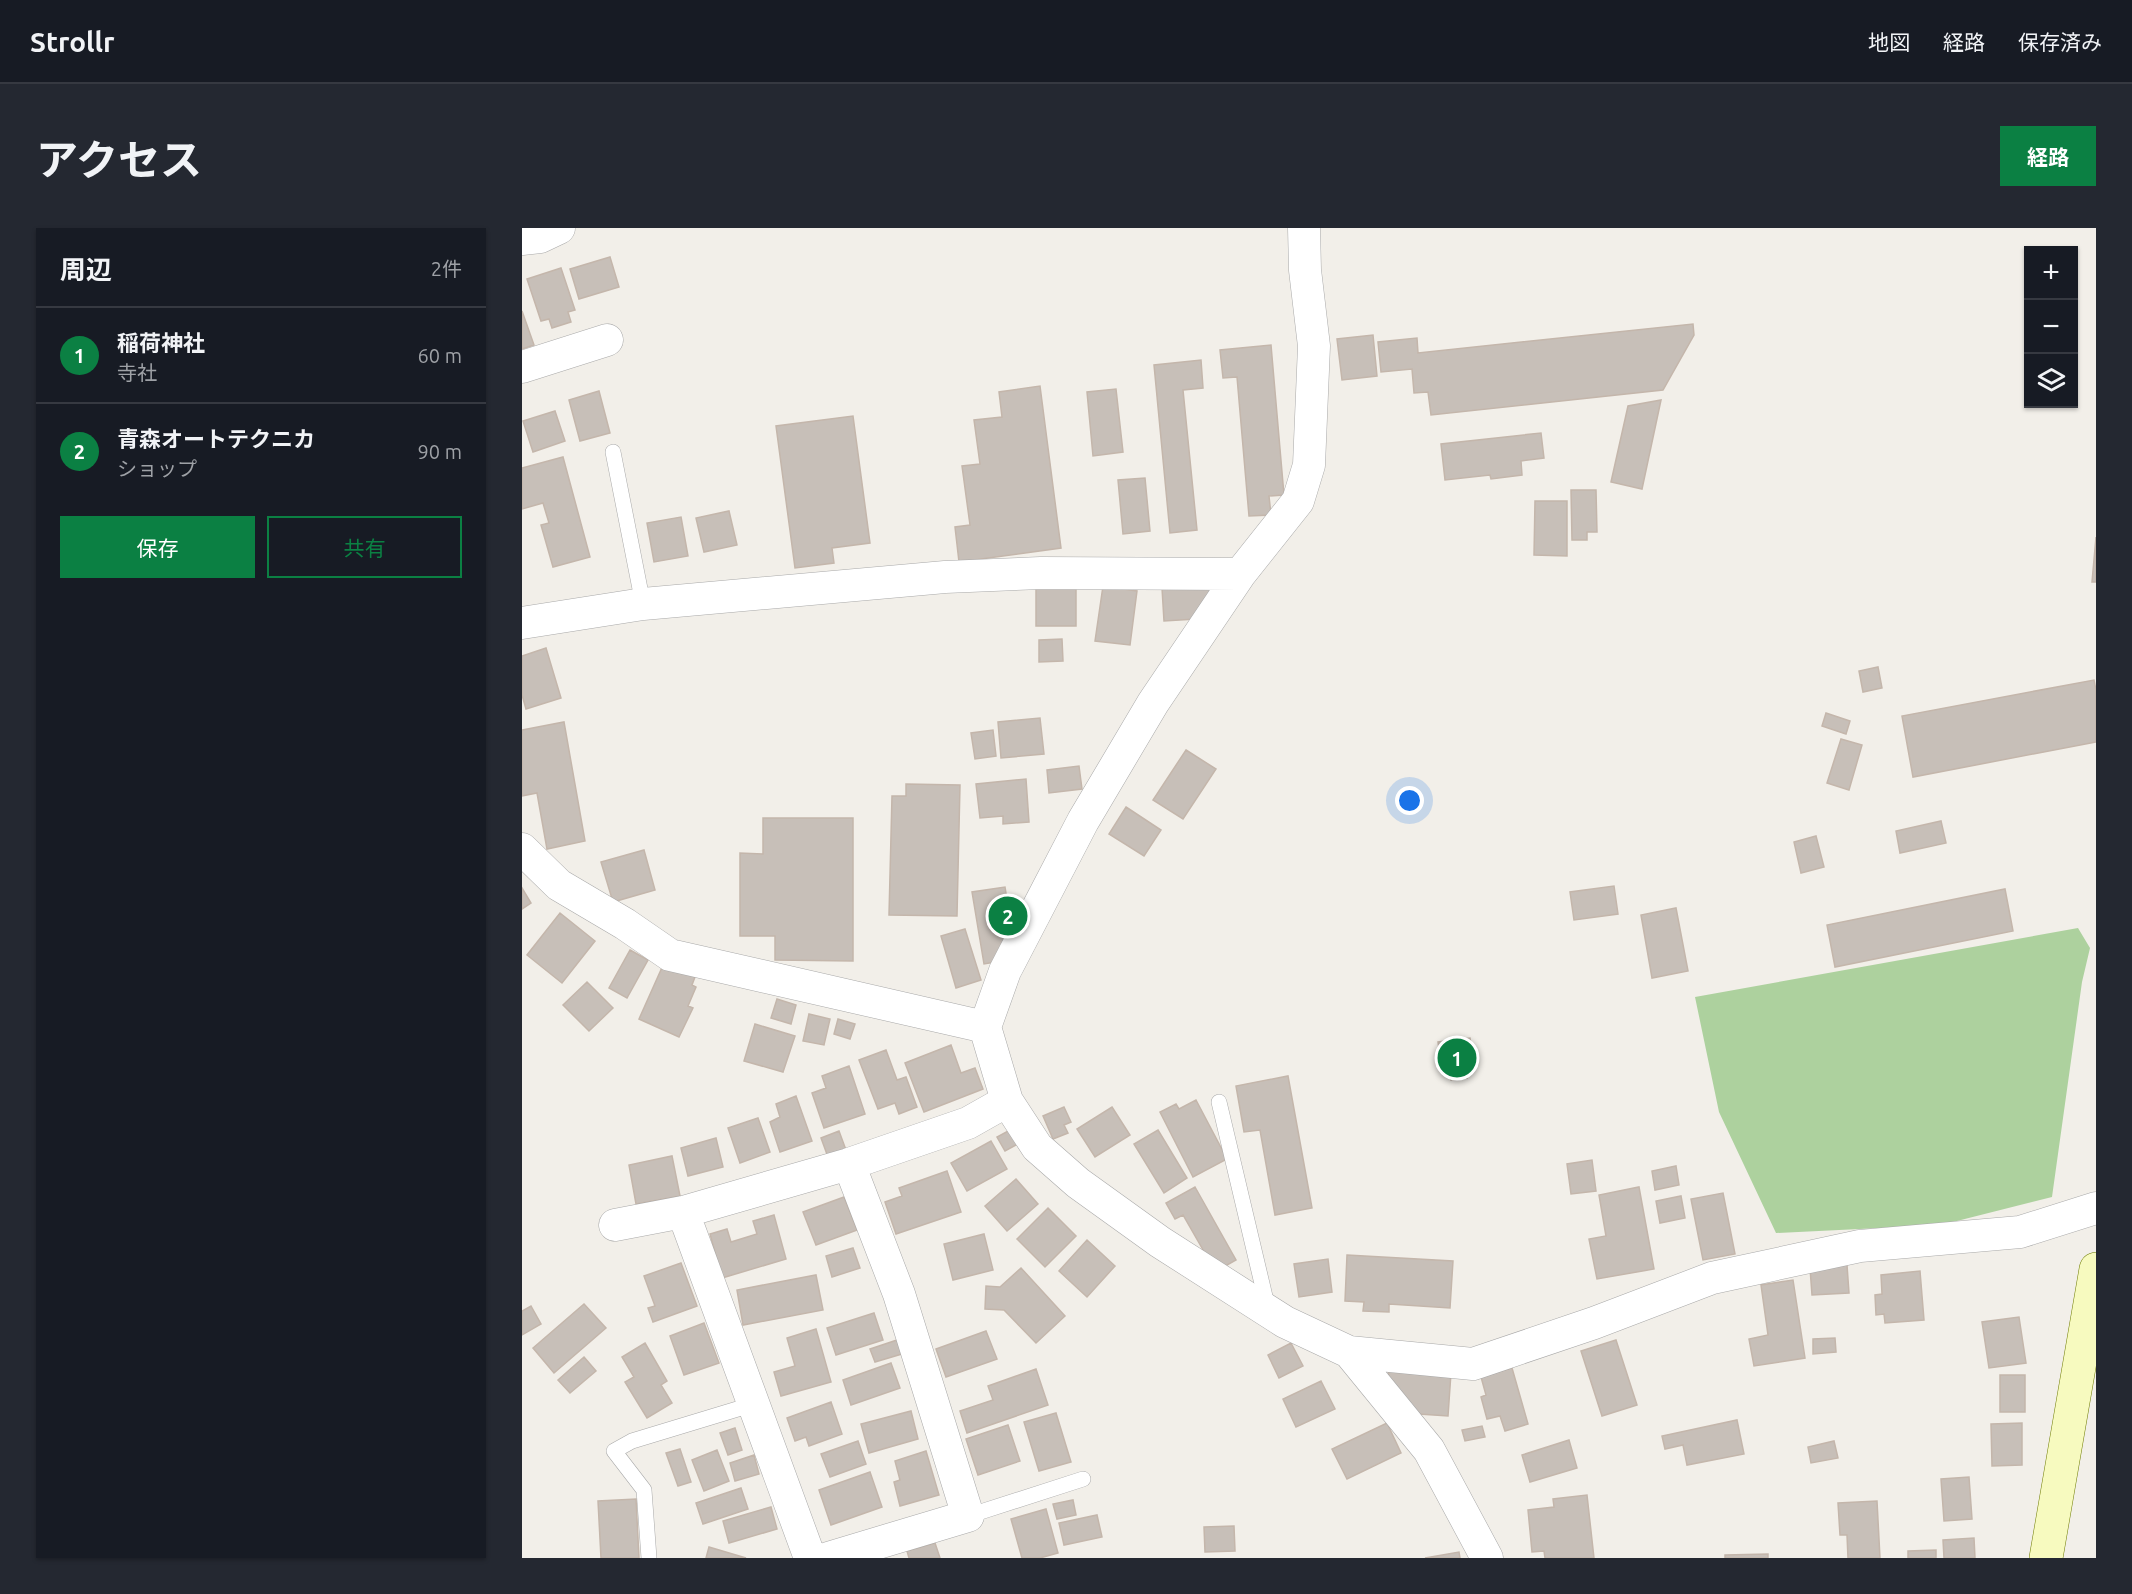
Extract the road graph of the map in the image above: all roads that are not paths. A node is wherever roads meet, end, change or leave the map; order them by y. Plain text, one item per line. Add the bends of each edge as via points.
1 (559, 228) edge
2 (1304, 228) edge
3 (522, 239) edge
4 (606, 340) dead end
5 (522, 367) edge
6 (613, 452) dead end
7 (1240, 574) junction
8 (643, 604) junction
9 (522, 623) edge
10 (522, 849) edge
11 (985, 1027) junction
12 (1007, 1101) junction
13 (1219, 1101) dead end
14 (849, 1164) junction
15 (2096, 1208) edge
16 (683, 1212) junction
17 (615, 1225) dead end
18 (2096, 1269) edge
19 (1269, 1312) junction
20 (1349, 1352) junction
21 (754, 1404) junction
22 (1083, 1479) dead end
23 (968, 1516) junction
24 (650, 1558) edge
25 (810, 1558) edge
26 (828, 1558) edge
27 (1487, 1558) edge
28 (2046, 1558) edge

1 - 3 street via 540,237
2 - 7 street via 1314,346 1309,465 1298,501
4 - 5 street
6 - 8 lane
7 - 8 street via 1041,573 945,577
7 - 11 street via 1153,703 1083,821 1005,971
8 - 9 street
10 - 11 street via 559,885 670,955
11 - 12 street
12 - 14 street via 968,1123
12 - 19 street via 1037,1147 1078,1183
13 - 19 lane
14 - 16 street
14 - 23 street via 899,1294
15 - 20 street via 2020,1232 1860,1246 1712,1278 1473,1364
16 - 17 street
16 - 21 street
18 - 28 street
19 - 20 street
20 - 27 street via 1430,1450
21 - 24 lane via 632,1441 614,1452 644,1490
21 - 25 street
22 - 23 lane
23 - 26 street

